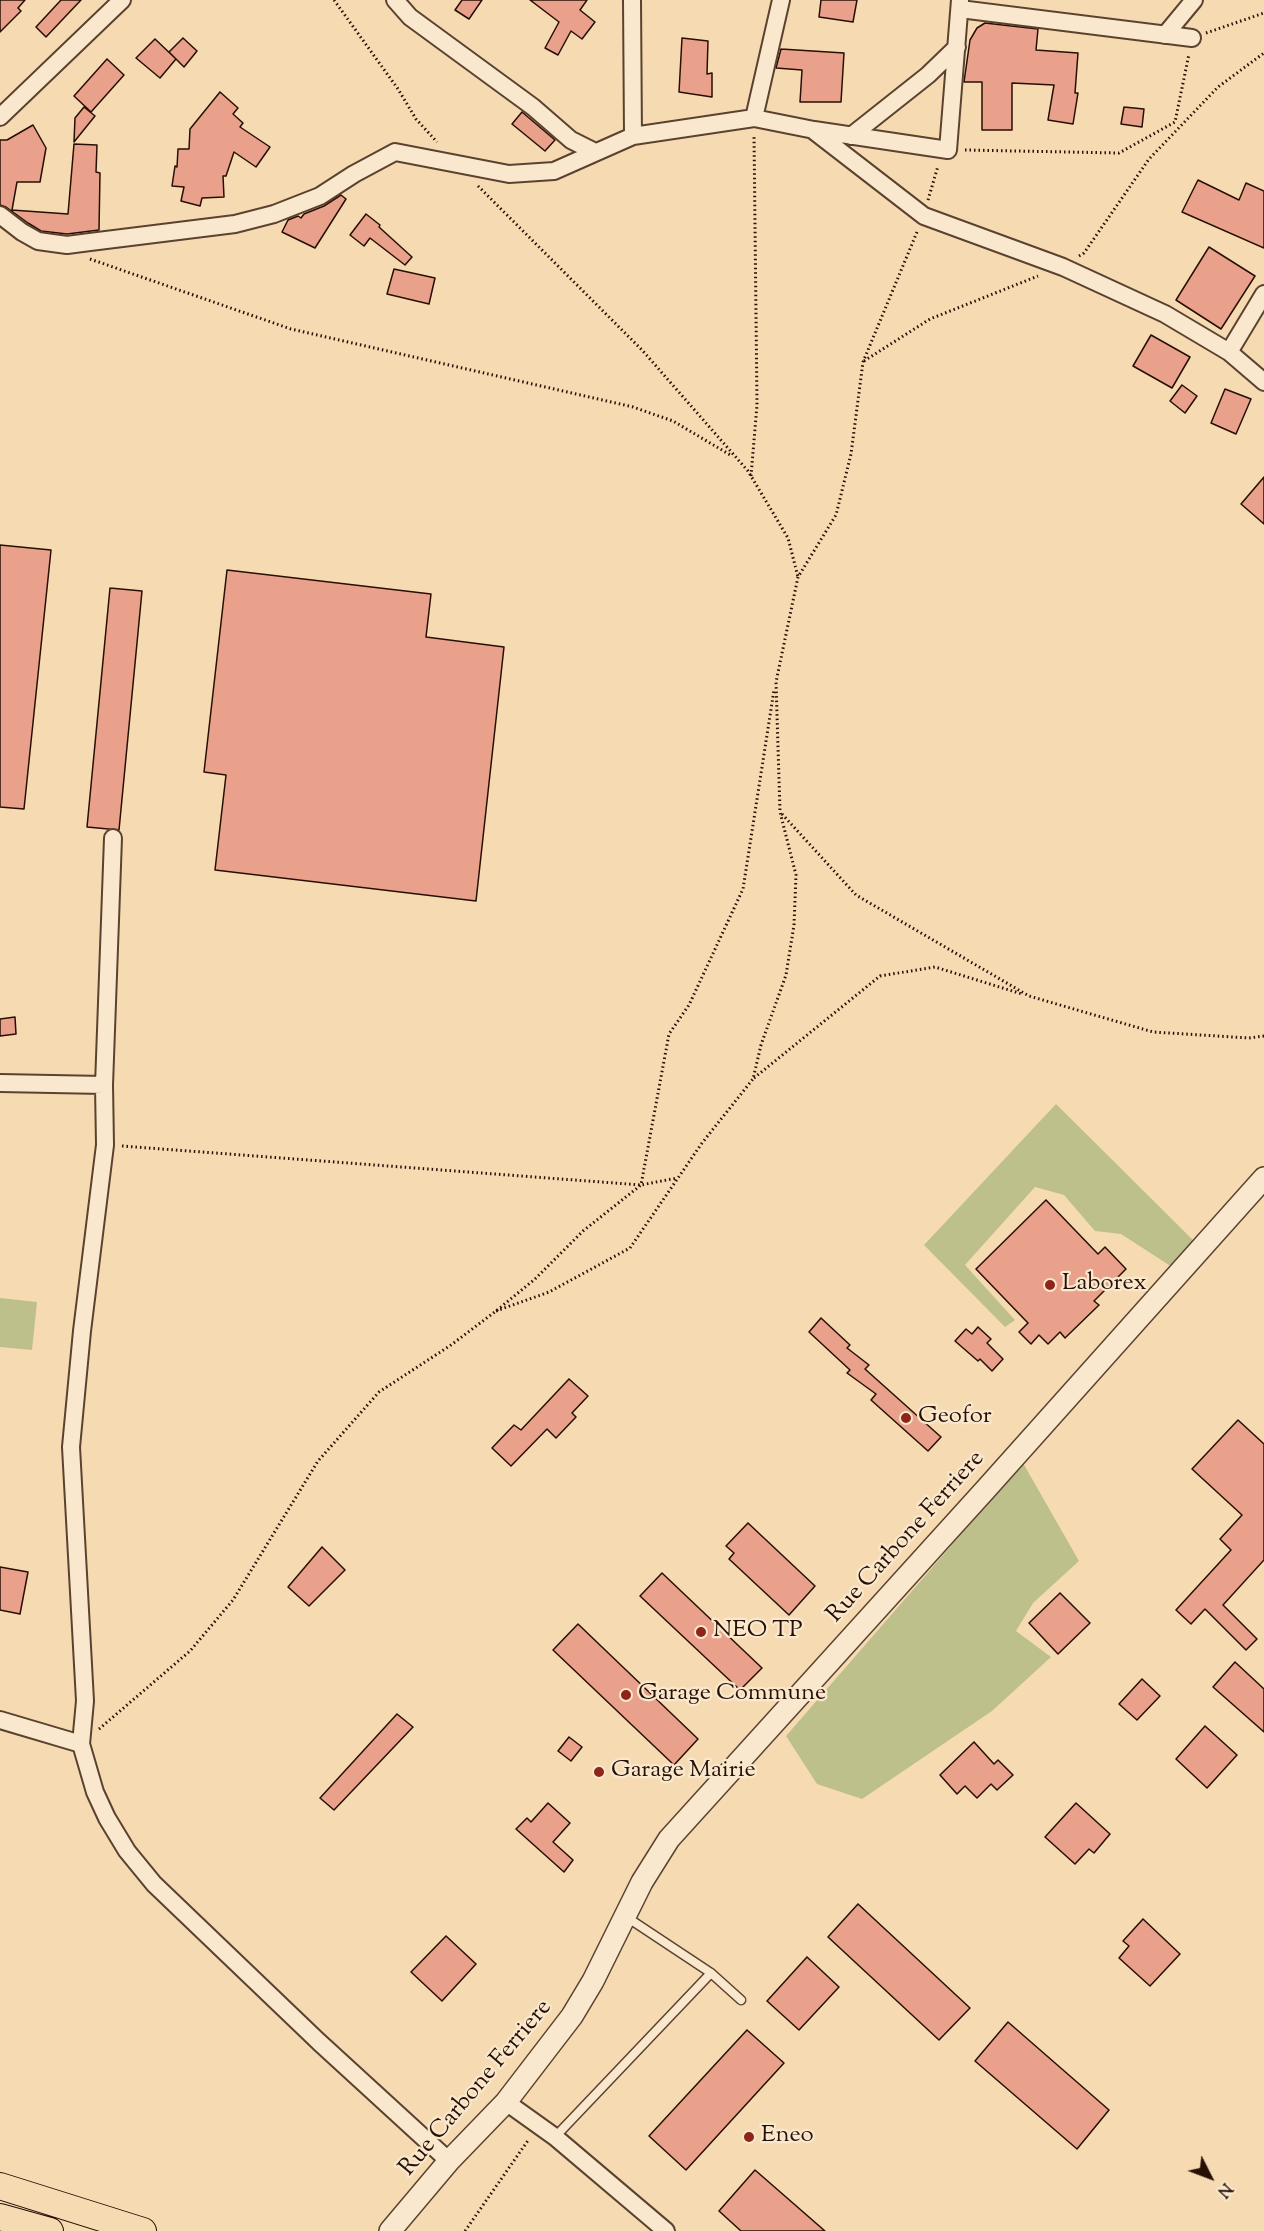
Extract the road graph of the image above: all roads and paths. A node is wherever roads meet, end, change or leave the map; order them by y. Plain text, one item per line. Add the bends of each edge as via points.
1 (122, 0) edge
2 (334, 0) edge
3 (395, 0) edge
4 (632, 0) edge
5 (781, 0) edge
6 (1194, 0) edge
7 (960, 5) edge
8 (1264, 13) edge
9 (1165, 35) junction
10 (1192, 38) junction
11 (957, 47) junction
12 (1264, 53) edge
13 (0, 117) edge
14 (754, 118) junction
15 (814, 130) junction
16 (633, 136) junction
17 (851, 136) junction
18 (948, 150) junction
19 (595, 152) junction
20 (456, 164) junction
21 (0, 216) edge
22 (924, 216) junction
23 (82, 257) dead end
24 (1063, 267) junction
25 (1264, 294) edge
26 (1228, 352) junction
27 (863, 362) junction
28 (1264, 382) edge
29 (736, 459) junction
30 (751, 478) junction
31 (798, 577) junction
32 (776, 682) junction
33 (780, 812) junction
34 (113, 838) dead end
35 (1029, 996) junction
36 (1264, 1036) edge
37 (753, 1079) junction
38 (0, 1083) edge
39 (104, 1085) junction
40 (105, 1145) junction
41 (678, 1178) junction
42 (1264, 1178) edge
43 (641, 1185) junction
44 (496, 1311) junction
45 (0, 1720) edge
46 (81, 1744) junction
47 (624, 1916) junction
48 (711, 1973) junction
49 (741, 2000) dead end
50 (506, 2102) junction
51 (538, 2125) junction
52 (555, 2137) junction
53 (449, 2161) junction
54 (0, 2186) edge
55 (0, 2217) edge
56 (50, 2231) edge
57 (143, 2231) edge
58 (390, 2231) edge
59 (465, 2231) edge
60 (666, 2231) edge

1 - 13 street
2 - 20 path via 416,119
3 - 19 street via 410,17 533,107 571,140
4 - 16 street
5 - 14 street
6 - 9 street
7 - 9 street
7 - 11 street
8 - 10 path
9 - 10 street
10 - 18 path via 1175,122 1119,153
11 - 17 street
11 - 18 street
12 - 24 path via 1218,87 1149,159 1084,253
14 - 15 street
14 - 16 street
14 - 30 path via 757,405
15 - 17 street
15 - 22 street
16 - 19 street
17 - 18 street
18 - 22 path via 935,172
19 - 20 street via 554,171 509,174
20 - 21 street via 395,152 320,196 274,214 235,224 78,244 38,241
20 - 29 path via 642,350
22 - 24 street
22 - 27 path
23 - 29 path via 291,329 633,407 673,421
24 - 26 street via 1173,318
24 - 27 path via 930,319
25 - 26 street
26 - 28 street
27 - 31 path via 851,454 836,515
29 - 30 path
30 - 31 path via 789,538
31 - 32 path
32 - 33 path
32 - 43 path via 743,889 689,1005 669,1034
33 - 35 path via 856,895
33 - 37 path via 796,875 794,925 786,975
34 - 39 street
35 - 36 path via 1153,1032
35 - 37 path via 935,967 880,976
37 - 41 path
38 - 39 street
39 - 40 street
40 - 43 path
40 - 46 street via 70,1447 85,1701
41 - 43 path
41 - 44 path via 630,1248 549,1292
42 - 47 street, Rue Carbone Ferriere via 698,1805 656,1856
43 - 44 path via 583,1231
44 - 46 path via 379,1392 318,1461 233,1600 190,1652
45 - 46 street
46 - 53 street via 107,1818 154,1884
47 - 48 lane
47 - 50 street, Rue Carbone Ferriere via 573,2016
48 - 49 lane
48 - 52 lane
50 - 51 street
50 - 53 street, Rue Carbone Ferriere
51 - 52 street
51 - 59 path
52 - 60 street
53 - 58 street, Rue Carbone Ferriere
54 - 57 main road
55 - 56 main road

